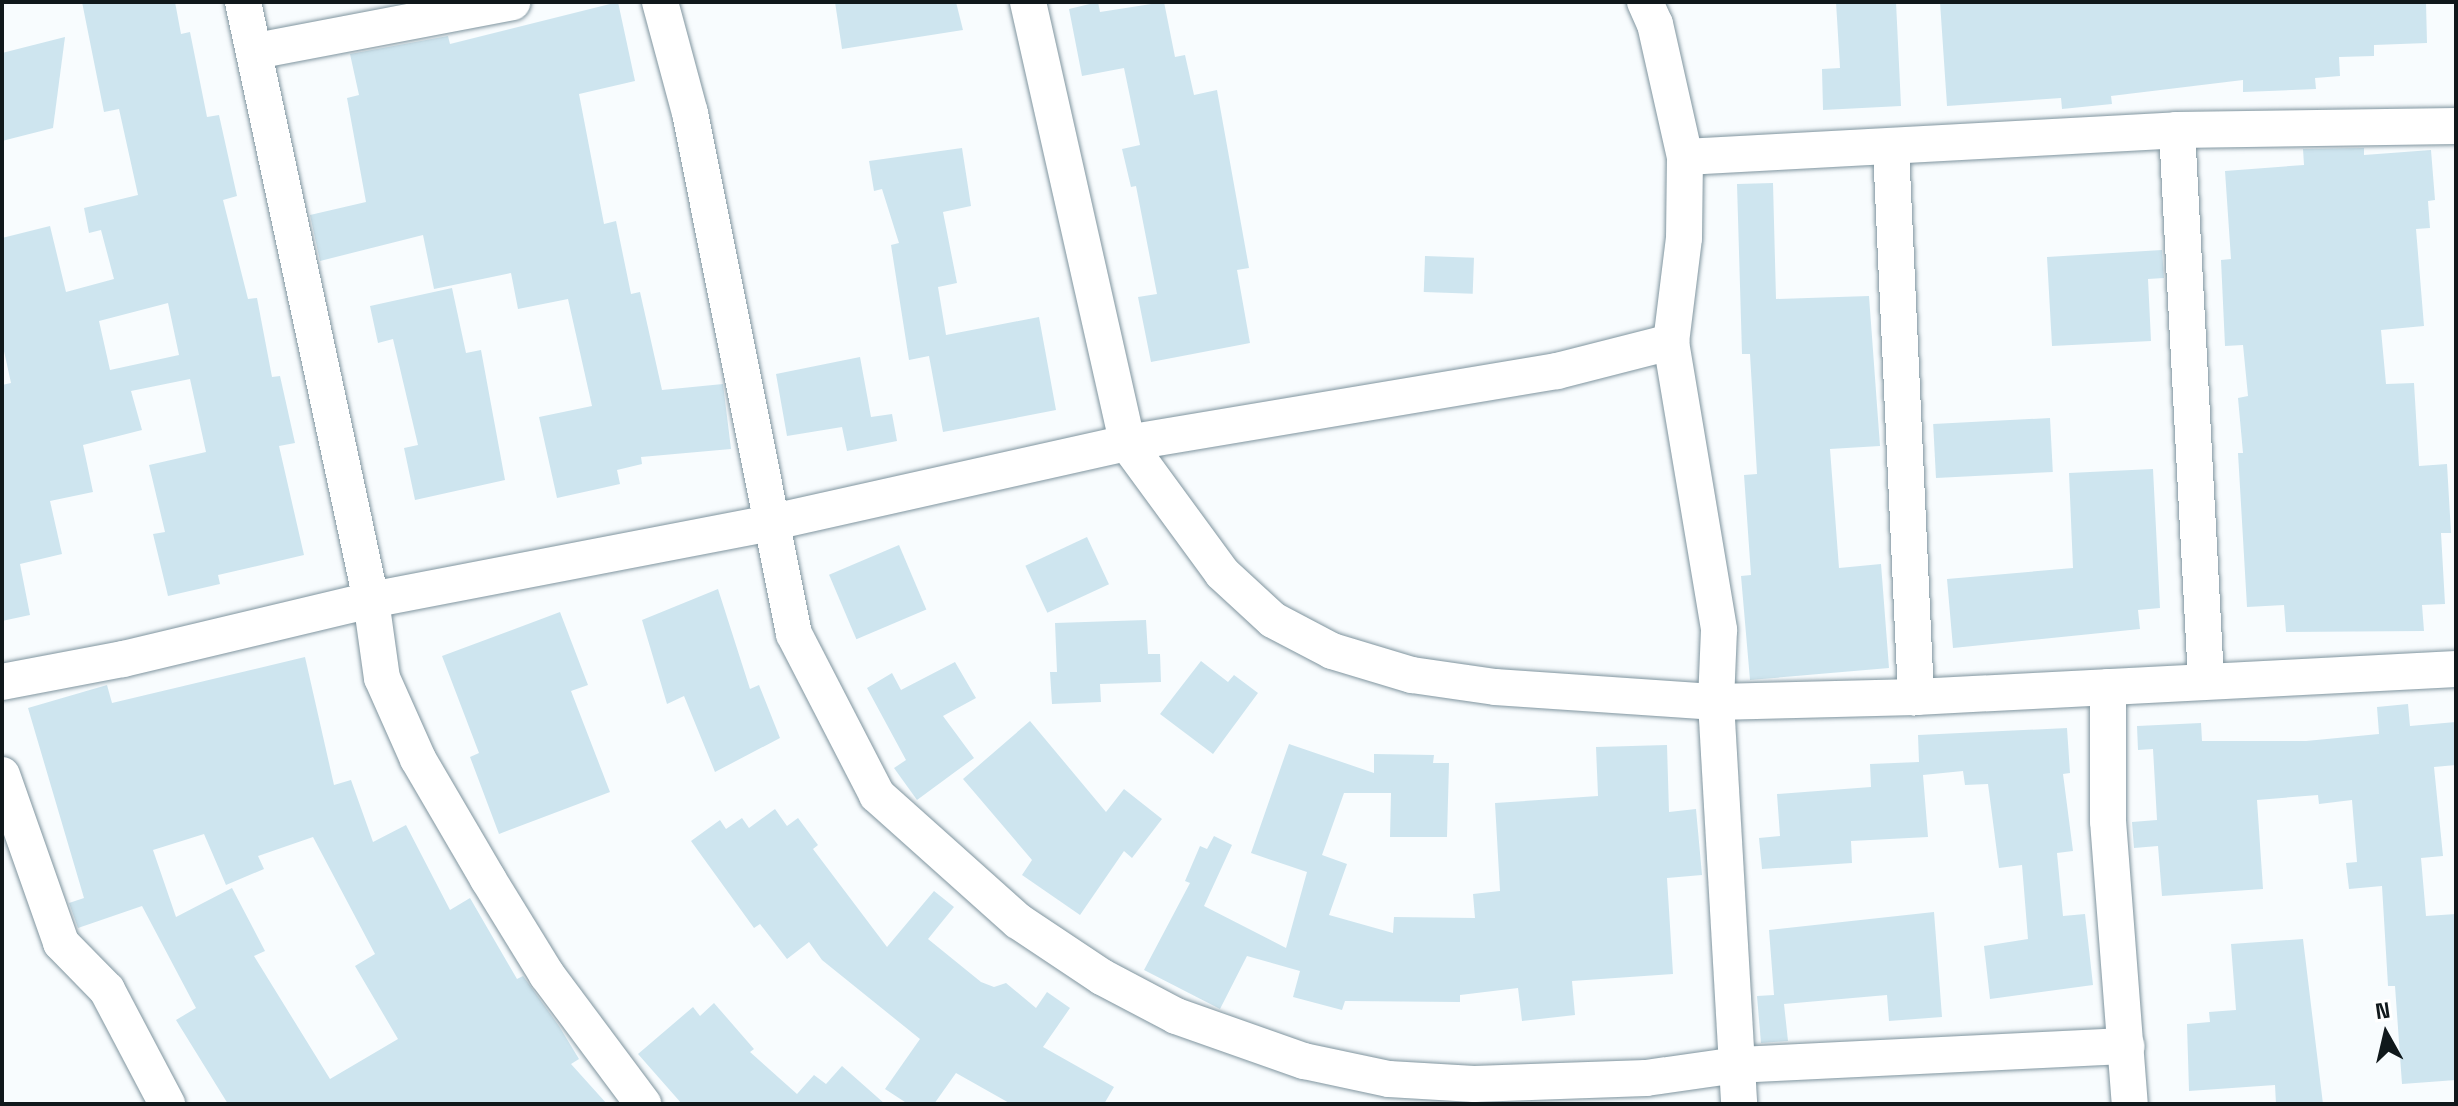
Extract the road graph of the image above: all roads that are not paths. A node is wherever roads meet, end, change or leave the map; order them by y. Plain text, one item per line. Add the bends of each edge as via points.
1 (243, 2) edge
2 (512, 2) edge
3 (660, 2) edge
4 (1028, 2) edge
5 (1645, 2) edge
6 (256, 51) junction
7 (2456, 126) edge
8 (2177, 130) junction
9 (1891, 148) junction
10 (1685, 157) junction
11 (1671, 342) junction
12 (1127, 443) junction
13 (769, 523) junction
14 (371, 600) junction
15 (2456, 669) edge
16 (2206, 680) junction
17 (2, 682) edge
18 (2108, 687) junction
19 (1916, 697) junction
20 (1716, 702) junction
21 (2, 775) edge
22 (2127, 1046) junction
23 (1737, 1065) junction
24 (167, 1104) edge
25 (643, 1104) edge
26 (1739, 1104) edge
27 (2130, 1104) edge

1 - 6 street
2 - 6 street
3 - 13 street via 690,113
4 - 12 street
5 - 10 street via 1655,24
6 - 14 street
7 - 8 street
8 - 9 street
8 - 16 street
9 - 10 street
9 - 19 street
10 - 11 street via 1684,238
11 - 12 street via 1557,371
11 - 20 street via 1719,630
12 - 13 street
12 - 20 street via 1222,573 1273,620 1332,651 1412,675 1482,685
13 - 14 street
13 - 23 street via 794,634 877,795 1018,921 1102,977 1241,1042 1389,1079 1550,1082 1646,1078
14 - 17 street
14 - 25 street via 382,678 418,759 547,975
15 - 16 street
16 - 18 street
18 - 19 street
18 - 22 street via 2108,821
19 - 20 street
20 - 23 street
21 - 24 street via 61,943 107,990
22 - 23 street
22 - 27 street
23 - 26 street

